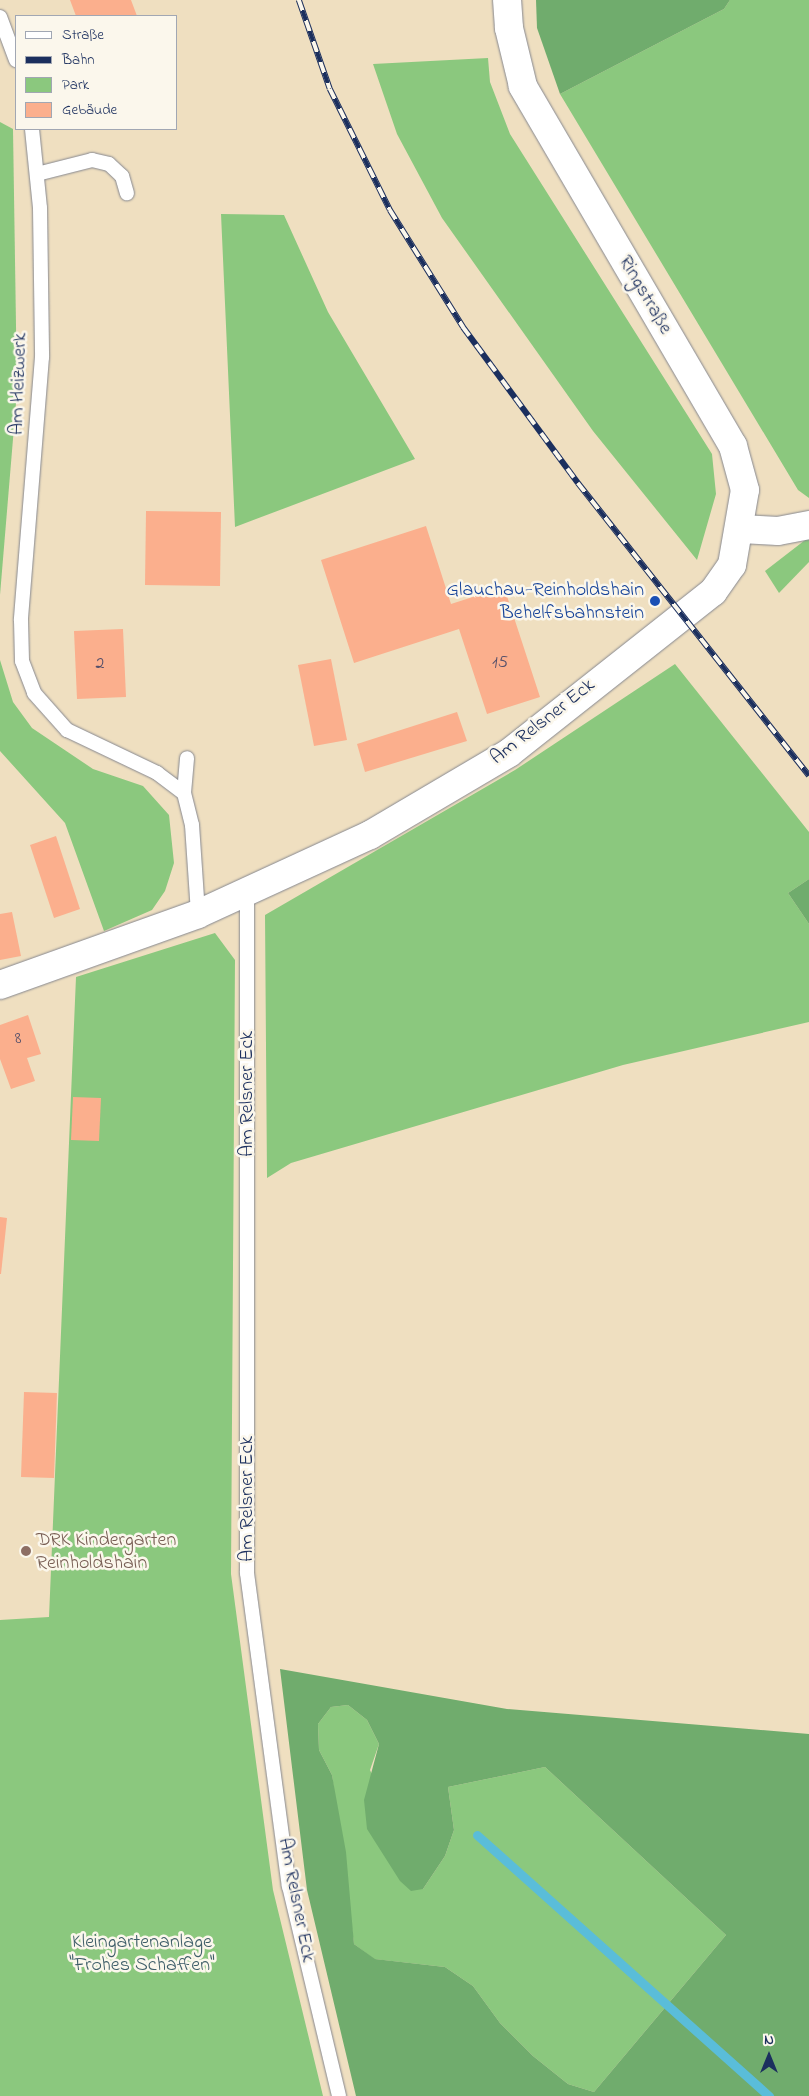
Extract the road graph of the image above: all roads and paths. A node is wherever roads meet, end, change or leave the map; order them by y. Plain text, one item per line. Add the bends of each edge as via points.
1 (507, 0) edge
2 (0, 17) edge
3 (15, 57) edge
4 (32, 130) edge
5 (37, 174) junction
6 (127, 193) dead end
7 (809, 525) edge
8 (741, 529) junction
9 (187, 758) dead end
10 (184, 793) junction
11 (247, 894) junction
12 (198, 914) junction
13 (0, 984) edge
14 (339, 2096) edge

1 - 8 street, Ringstraße via 509,28 523,86 733,446 745,490
2 - 3 lane
4 - 5 lane, Am Heizwerk
5 - 6 lane via 92,160 109,164 122,176
5 - 10 lane, Am Heizwerk via 42,357 21,620 22,661 34,693 67,730 157,773
7 - 8 street via 778,532
8 - 11 street, Am Relsner Eck via 732,565 713,592 509,753 370,834
9 - 10 lane
10 - 12 lane via 192,825
11 - 12 street, Am Relsner Eck
11 - 14 lane, Am Relsner Eck via 246,1573 289,1886
12 - 13 street, Am Relsner Eck

